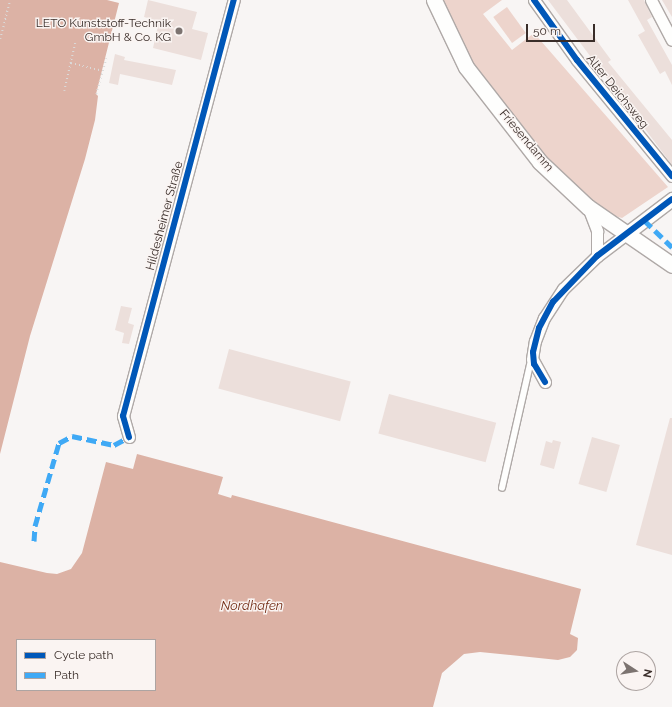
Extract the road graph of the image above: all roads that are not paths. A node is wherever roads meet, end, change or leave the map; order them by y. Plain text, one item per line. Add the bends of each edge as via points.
1 (234, 0) edge
2 (434, 0) edge
3 (534, 0) edge
4 (651, 0) edge
5 (672, 40) edge
6 (672, 176) edge
7 (672, 199) edge
8 (588, 207) junction
9 (626, 234) junction
10 (597, 256) junction
11 (672, 265) edge
12 (533, 352) junction
13 (545, 382) dead end
14 (129, 437) dead end
15 (502, 488) dead end

1 - 14 street, Hildesheimer Straße via 123,416
2 - 8 main road, Friesendamm via 466,67 540,162
3 - 6 street, Alter Deichsweg via 577,60
4 - 5 street
7 - 9 street
8 - 9 main road, Friesendamm
8 - 10 street via 597,231
9 - 10 street
9 - 11 main road, Friesendamm
10 - 12 street via 553,302 539,328
12 - 13 street via 534,364
12 - 15 lane

